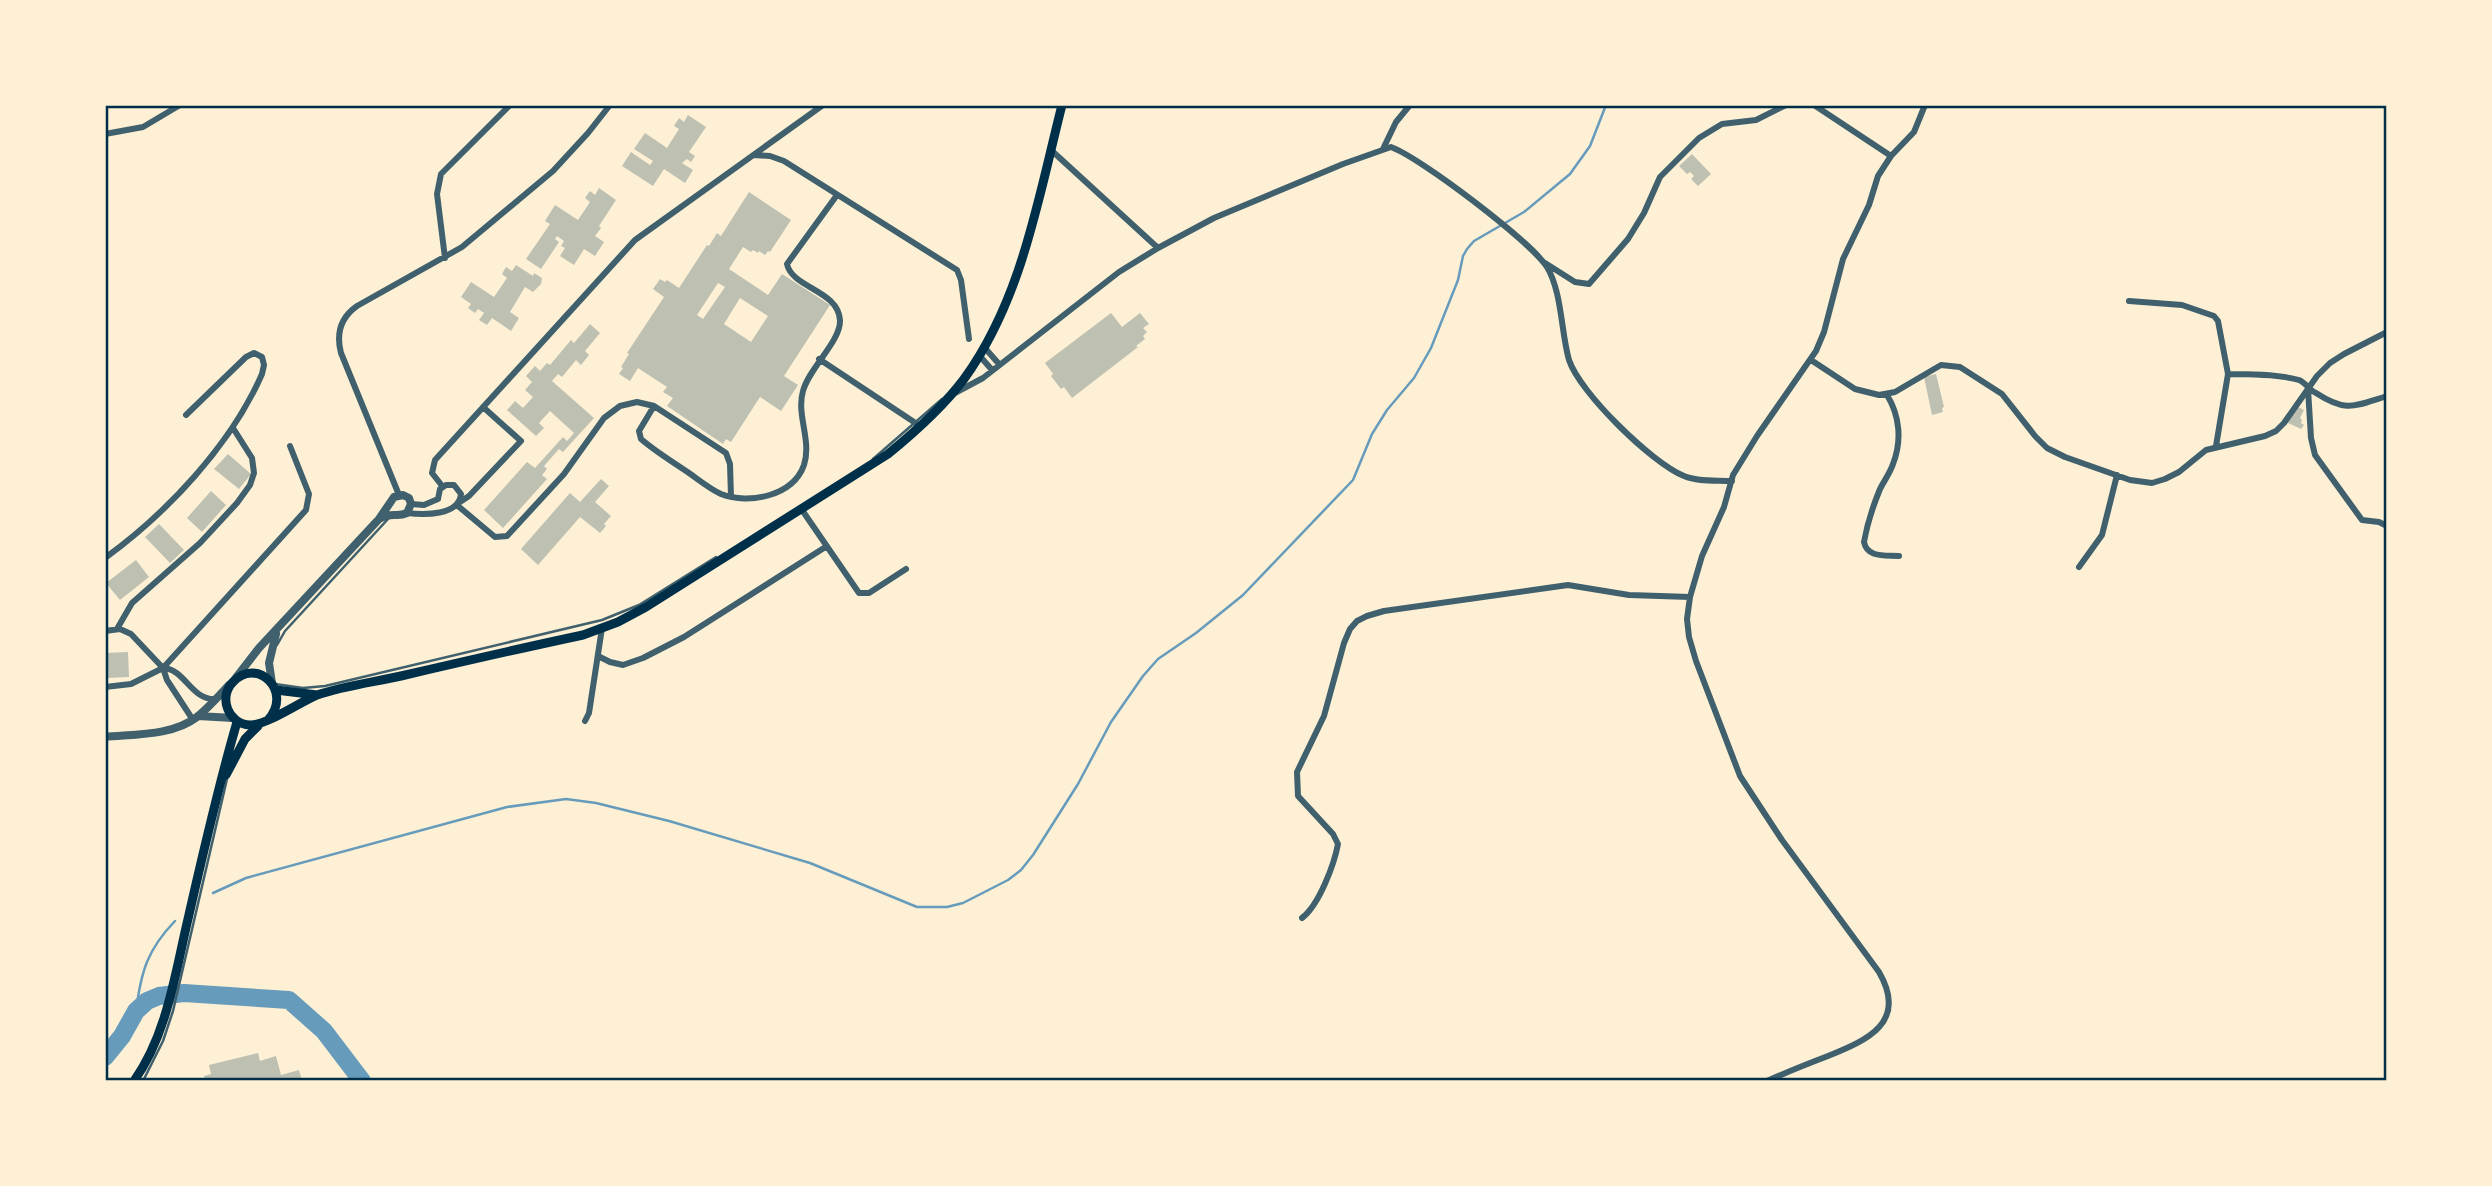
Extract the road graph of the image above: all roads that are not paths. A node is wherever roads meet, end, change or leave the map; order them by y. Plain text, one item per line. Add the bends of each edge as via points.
1 (180, 105) edge
2 (510, 105) edge
3 (610, 105) edge
4 (823, 105) edge
5 (1062, 105) edge
6 (1410, 105) edge
7 (1786, 105) edge
8 (1814, 105) edge
9 (1925, 105) edge
10 (105, 134) edge
11 (1383, 149) junction
12 (1051, 150) junction
13 (753, 155) junction
14 (1891, 156) junction
15 (837, 195) junction
16 (1158, 248) junction
17 (445, 258) junction
18 (1543, 262) junction
19 (2129, 301) dead end
20 (2387, 332) edge
21 (969, 339) dead end
22 (981, 351) junction
23 (819, 359) junction
24 (1811, 360) junction
25 (999, 365) junction
26 (992, 370) junction
27 (2228, 374) junction
28 (2308, 389) junction
29 (950, 395) junction
30 (1887, 395) junction
31 (2387, 396) edge
32 (654, 406) junction
33 (483, 407) junction
34 (186, 415) dead end
35 (917, 425) junction
36 (233, 428) junction
37 (290, 446) dead end
38 (2216, 446) junction
39 (2117, 475) junction
40 (1731, 481) junction
41 (443, 487) junction
42 (399, 495) junction
43 (732, 497) junction
44 (438, 499) junction
45 (390, 503) junction
46 (459, 504) junction
47 (409, 509) junction
48 (448, 509) junction
49 (802, 510) junction
50 (395, 514) junction
51 (379, 519) junction
52 (2387, 526) edge
53 (827, 546) junction
54 (1899, 556) dead end
55 (105, 558) edge
56 (2079, 568) dead end
57 (906, 569) dead end
58 (1690, 597) junction
59 (279, 628) junction
60 (602, 628) junction
61 (117, 629) junction
62 (105, 631) edge
63 (597, 656) junction
64 (163, 667) junction
65 (232, 682) junction
66 (105, 687) edge
67 (274, 687) junction
68 (319, 695) junction
69 (215, 699) junction
70 (195, 718) junction
71 (235, 720) junction
72 (585, 721) dead end
73 (263, 722) junction
74 (105, 737) edge
75 (236, 755) junction
76 (215, 803) junction
77 (1302, 918) dead end
78 (181, 963) junction
79 (169, 1010) junction
80 (134, 1081) edge
81 (143, 1081) edge
82 (1767, 1081) edge

1 - 10 street via 142,127
2 - 17 street via 439,178 437,201
3 - 17 street via 547,176
4 - 13 street
5 - 12 main road
6 - 11 street
7 - 18 street via 1756,120 1722,124 1699,138 1660,177 1620,250 1590,284 1579,284
8 - 14 street
9 - 14 street via 1914,132
11 - 16 street via 1214,218
11 - 18 street via 1391,147 1405,154 1451,184
12 - 16 street
12 - 22 main road via 1018,274
13 - 15 street via 781,159
13 - 33 street via 635,240
14 - 24 street via 1843,259 1824,332
15 - 21 street via 959,272
15 - 23 street via 787,264 790,272 828,299 838,313 838,332
16 - 25 street via 1119,272
17 - 42 street via 354,308 339,332 341,354
18 - 40 street via 1554,284 1571,365 1585,388 1631,437 1676,471 1689,478
19 - 27 street via 2182,305 2214,317 2220,324
20 - 28 street via 2337,358
22 - 25 street
22 - 26 street
22 - 29 main road
23 - 35 street
23 - 43 street via 801,398 806,452 799,474 770,495
24 - 30 street via 1855,388
24 - 40 street
25 - 26 street
26 - 29 street
27 - 28 street via 2291,379
27 - 38 street
28 - 31 street via 2347,408
28 - 38 street via 2276,431
28 - 52 street via 2315,456 2362,520
29 - 35 main road
30 - 39 street via 1935,367 1959,367 2002,394 2048,448
30 - 54 street via 1899,423 1897,450 1877,497 1864,547 1871,553
32 - 43 street via 726,453
32 - 43 street via 639,430 641,439 717,492
32 - 46 street via 629,403 608,414 564,474 507,536 495,537
33 - 41 street via 433,464 432,473
33 - 46 street via 521,441
34 - 36 street via 246,357 256,353 263,359 263,371
35 - 49 main road via 873,466
35 - 67 lane via 849,475 620,614 325,686
36 - 55 street via 160,511
36 - 61 street via 253,458 250,485 200,542 132,603
37 - 64 street via 309,505
38 - 39 street via 2159,482
39 - 56 street via 2102,535
40 - 58 street
41 - 44 street
41 - 46 street via 457,488
42 - 45 street
42 - 47 street via 406,496
44 - 47 street
44 - 48 street
45 - 50 street
45 - 51 street
46 - 48 street
47 - 48 street via 424,514
47 - 50 street
49 - 53 street
49 - 60 main road via 634,614
50 - 51 street
50 - 67 lane via 283,634 276,649
51 - 59 street
53 - 57 street via 861,594
53 - 63 street via 677,641 637,661 618,665
58 - 77 street via 1629,595 1560,585 1384,611 1357,621 1344,643 1324,716 1297,775 1298,796 1338,844 1324,884
58 - 82 street via 1687,623 1692,649 1737,770 1888,993 1884,1021 1872,1035
59 - 65 street
59 - 67 street via 269,658
60 - 63 street
60 - 68 main road
61 - 62 street
61 - 64 street via 131,634
63 - 72 street
64 - 66 street via 131,684
64 - 69 street via 201,696
64 - 70 street via 167,680
65 - 67 main road via 250,673 266,678
65 - 69 street
65 - 71 main road via 225,701
67 - 68 main road
67 - 73 main road via 276,706
68 - 73 main road
69 - 70 street
70 - 71 street
70 - 74 street via 170,730
71 - 73 main road via 252,726
71 - 76 main road
73 - 75 main road via 250,732
75 - 76 main road
75 - 78 lane
76 - 78 main road
78 - 79 main road
79 - 80 main road
79 - 81 lane via 163,1041

